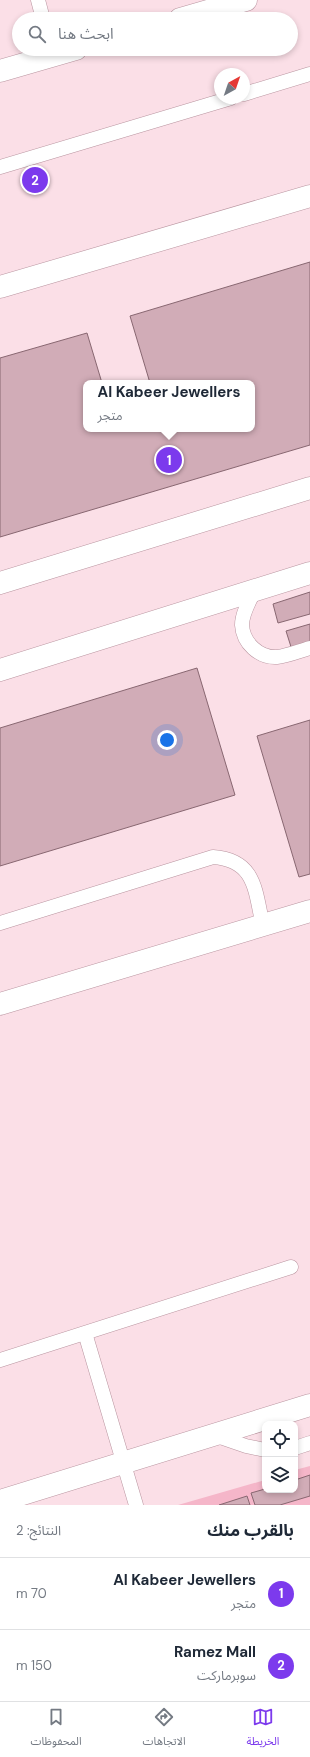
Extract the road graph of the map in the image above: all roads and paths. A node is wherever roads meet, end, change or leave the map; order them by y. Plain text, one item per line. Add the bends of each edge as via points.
1 (38, 0) edge
2 (246, 0) edge
3 (41, 12) edge
4 (204, 12) edge
5 (41, 56) edge
6 (0, 71) edge
7 (310, 74) edge
8 (250, 92) edge
9 (214, 103) edge
10 (0, 167) edge
11 (310, 196) edge
12 (0, 286) edge
13 (310, 488) edge
14 (310, 573) edge
15 (0, 583) edge
16 (254, 590) junction
17 (310, 648) edge
18 (0, 670) edge
19 (310, 910) edge
20 (0, 923) edge
21 (263, 926) junction
22 (0, 1004) edge
23 (291, 1267) dead end
24 (85, 1333) junction
25 (0, 1360) edge
26 (310, 1405) edge
27 (214, 1434) junction
28 (310, 1444) edge
29 (298, 1447) edge
30 (262, 1449) edge
31 (124, 1462) junction
32 (6, 1501) edge
33 (136, 1505) edge

1 - 3 lane
2 - 4 street
5 - 6 street
7 - 8 lane
9 - 10 lane
11 - 12 street
13 - 15 street
14 - 16 street
16 - 17 lane via 244,612 242,624 245,637 252,648 263,655 276,657
16 - 18 street
19 - 21 street
20 - 21 lane via 213,857 226,858 238,863 248,872 254,885
21 - 22 street
23 - 24 lane
24 - 25 lane
24 - 31 lane
26 - 27 street
27 - 30 lane
27 - 31 street
28 - 29 lane
31 - 32 street
31 - 33 lane

